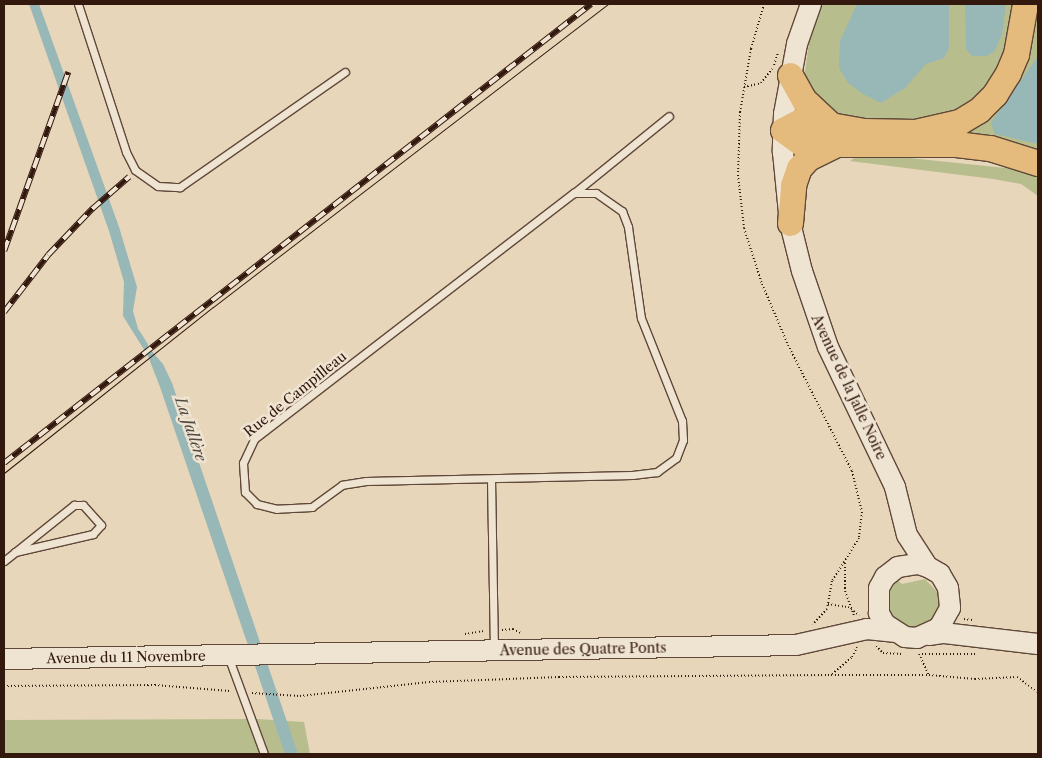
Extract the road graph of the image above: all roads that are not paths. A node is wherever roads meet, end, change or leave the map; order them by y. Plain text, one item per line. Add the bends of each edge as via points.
1 (78, 4) edge
2 (811, 4) edge
3 (1025, 4) edge
4 (345, 72) dead end
5 (790, 75) junction
6 (669, 116) dead end
7 (783, 130) junction
8 (834, 133) junction
9 (1038, 163) edge
10 (574, 193) junction
11 (790, 223) junction
12 (491, 479) junction
13 (907, 535) junction
14 (15, 552) junction
15 (4, 561) edge
16 (928, 567) junction
17 (884, 580) junction
18 (950, 597) junction
19 (894, 632) junction
20 (929, 635) junction
21 (832, 637) junction
22 (981, 640) junction
23 (1038, 644) edge
24 (494, 650) junction
25 (248, 654) joint
26 (228, 655) junction
27 (4, 659) edge
28 (264, 754) edge

1 - 4 lane via 126,152 143,179 158,186 180,187
2 - 5 main road, Avenue de la Jalle Noire
3 - 8 highway via 1016,54 1008,73 995,94 972,114 937,129
5 - 7 main road, Avenue de la Jalle Noire
5 - 8 highway via 804,100
6 - 10 lane, Rue de Campilleau
7 - 8 highway via 802,120
7 - 11 main road, Avenue de la Jalle Noire
8 - 9 highway via 990,148
8 - 11 highway via 799,168 793,186
10 - 12 lane, Rue de Campilleau via 596,193 622,211 628,227 641,318 682,421 683,440 676,458 658,472
10 - 12 lane, Rue de Campilleau via 254,439 246,455 243,476 245,492 257,504 277,509 312,507 342,485 366,481
11 - 13 main road, Avenue de la Jalle Noire via 822,330 895,487
12 - 24 lane
13 - 16 main road
13 - 17 main road via 900,557
14 - 14 lane via 74,505 83,505 100,525 93,534
14 - 15 lane
16 - 17 main road via 908,564
16 - 18 main road via 943,578
17 - 19 main road via 878,613
17 - 21 main road via 867,614
18 - 20 main road via 946,619
18 - 22 main road via 961,621
19 - 20 main road via 917,638
19 - 21 main road, Avenue des Quatre Ponts via 866,630
20 - 22 main road via 944,633
21 - 24 main road, Avenue des Quatre Ponts via 796,645
22 - 23 main road
24 - 25 main road, Avenue des Quatre Ponts
25 - 26 main road, Avenue du 11 Novembre
26 - 27 main road, Avenue du 11 Novembre
26 - 28 lane via 245,692

